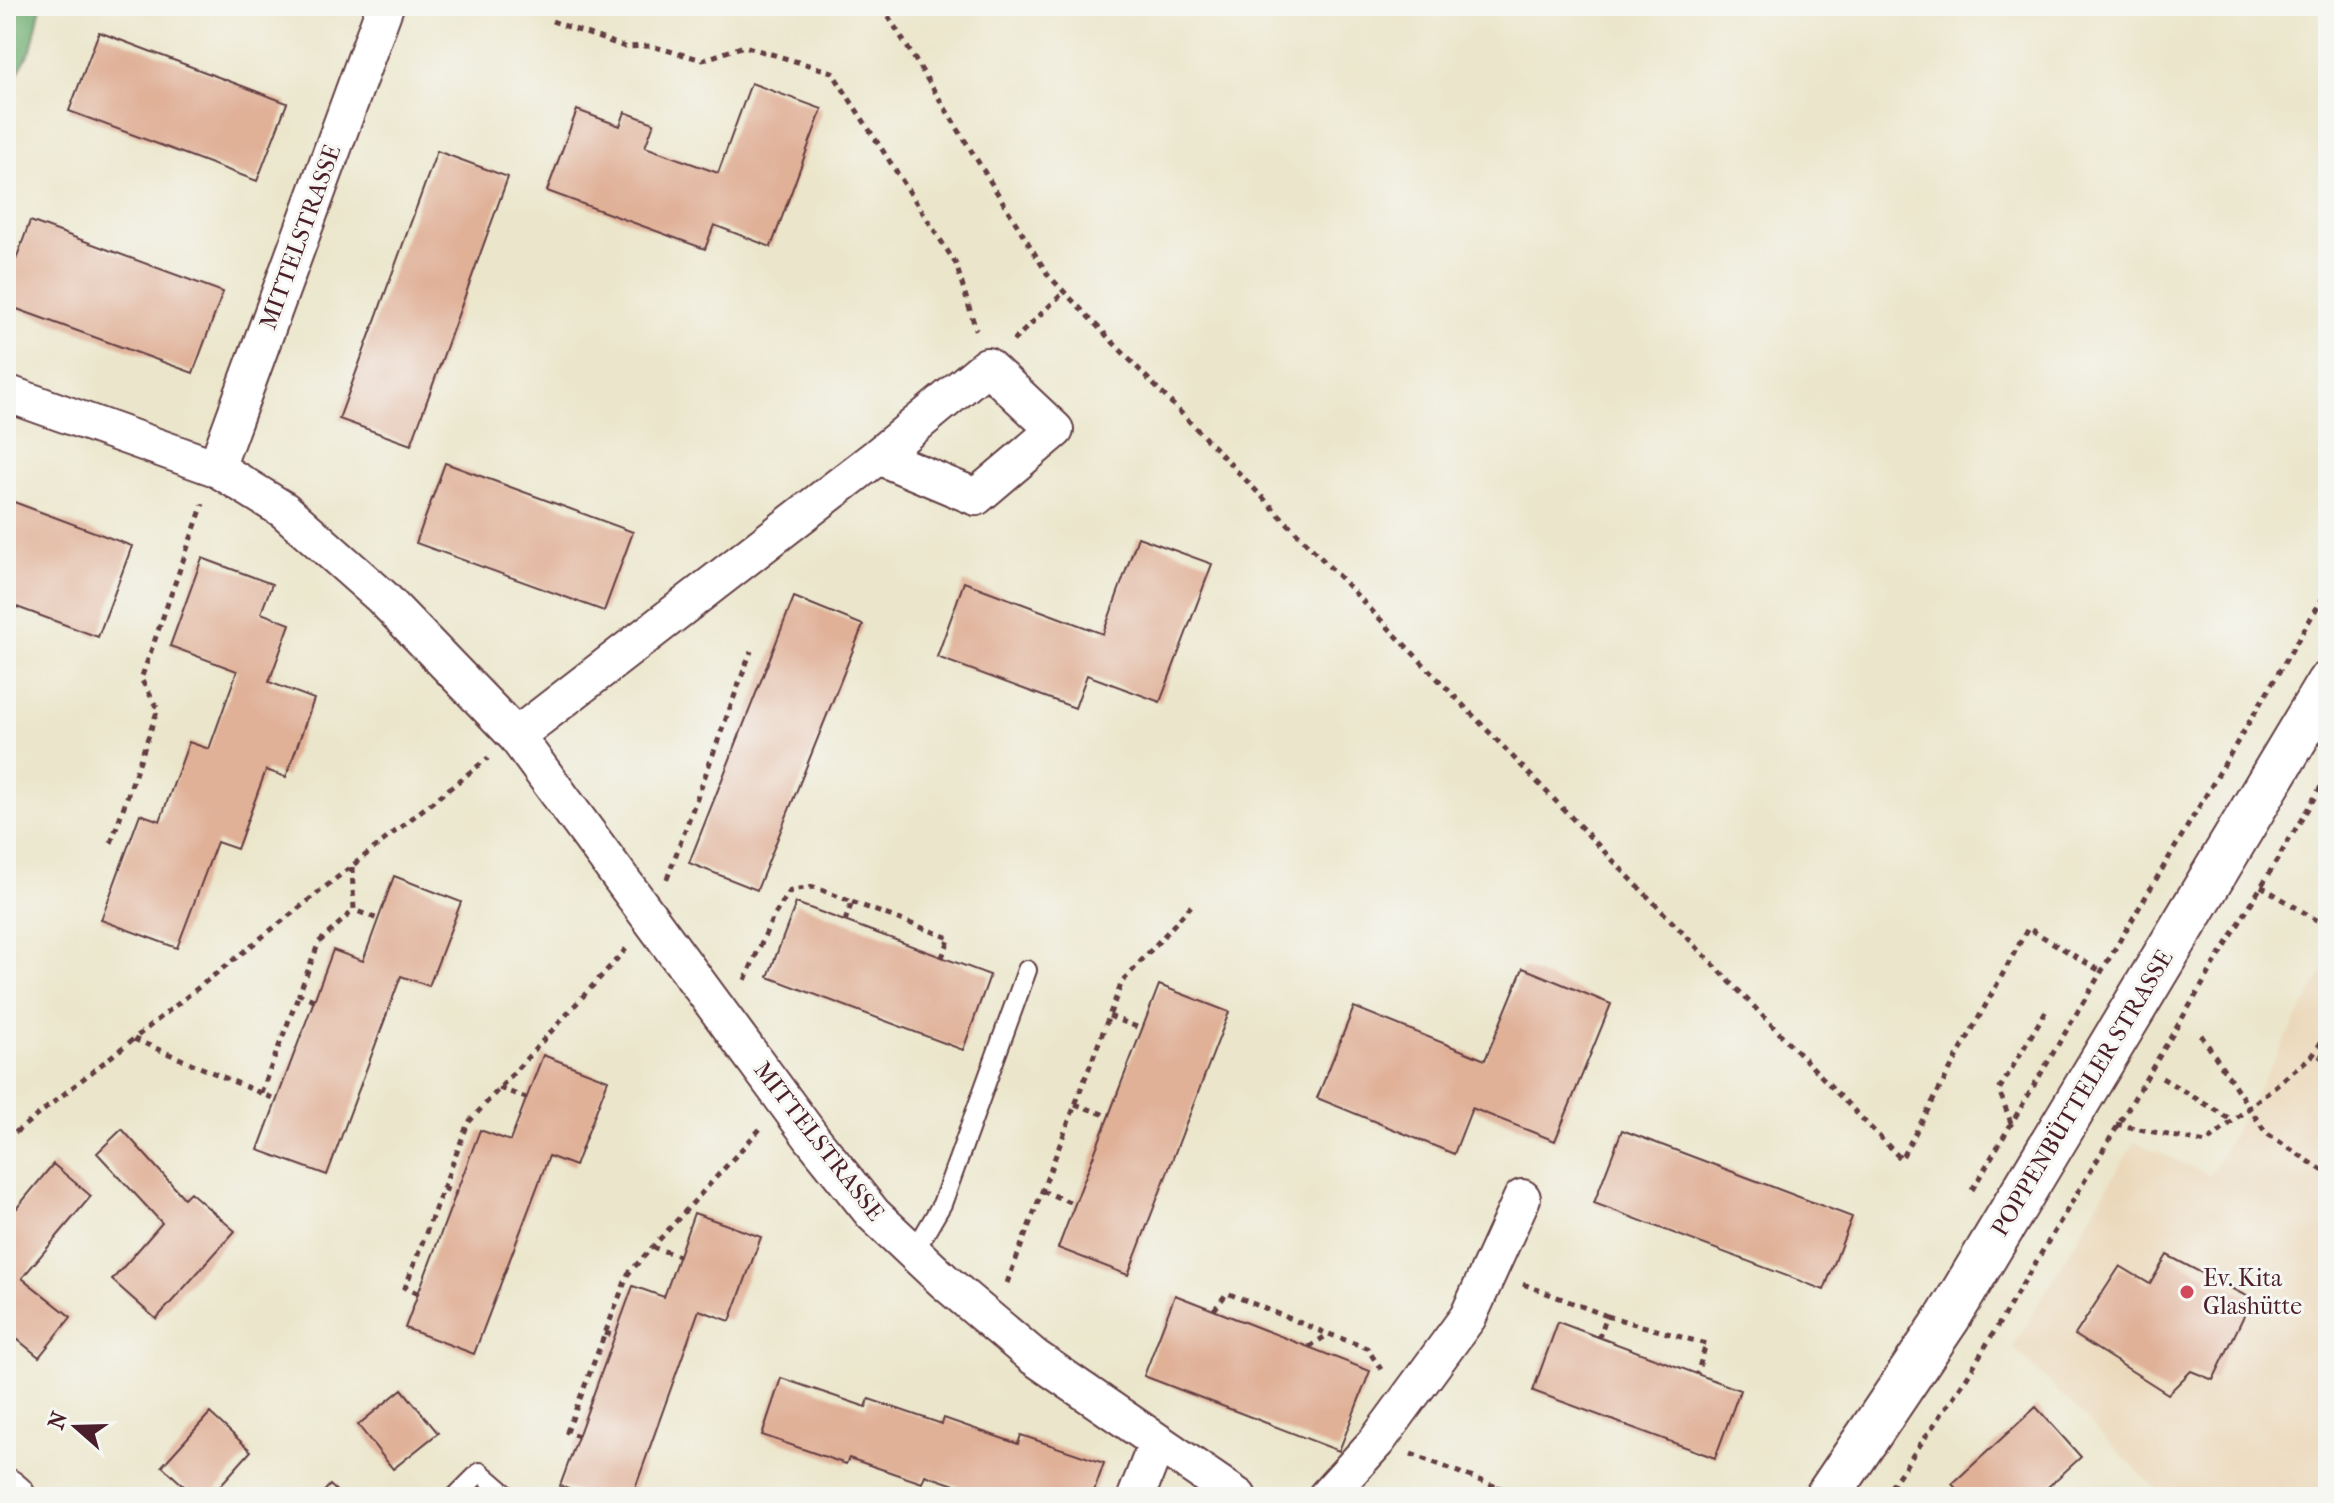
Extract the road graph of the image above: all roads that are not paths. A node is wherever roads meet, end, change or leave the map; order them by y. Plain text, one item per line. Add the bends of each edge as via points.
1 (385, 6) edge
2 (6, 393) edge
3 (878, 456) junction
4 (216, 468) junction
5 (2328, 684) edge
6 (516, 736) junction
7 (1027, 970) dead end
8 (1522, 1198) dead end
9 (914, 1252) junction
10 (1157, 1443) junction
11 (6, 1491) edge
12 (13, 1497) edge
13 (455, 1497) edge
14 (509, 1497) edge
15 (1136, 1497) edge
16 (1238, 1497) edge
17 (1326, 1497) edge
18 (1827, 1497) edge

1 - 4 street, MITTELSTRASSE
2 - 4 street, MITTELSTRASSE
3 - 3 street via 987,366 1055,430 976,497
3 - 6 street
4 - 6 street, MITTELSTRASSE via 284,510 382,597
5 - 18 main road, POPPENBÜTTELER STRASSE via 1933,1341
6 - 9 street, MITTELSTRASSE via 785,1101 873,1214
7 - 9 lane via 942,1204
8 - 17 street via 1468,1317 1377,1441
9 - 10 street, MITTELSTRASSE via 1034,1357
10 - 15 street
10 - 16 street, MITTELSTRASSE
11 - 12 main road
13 - 14 lane via 480,1472

